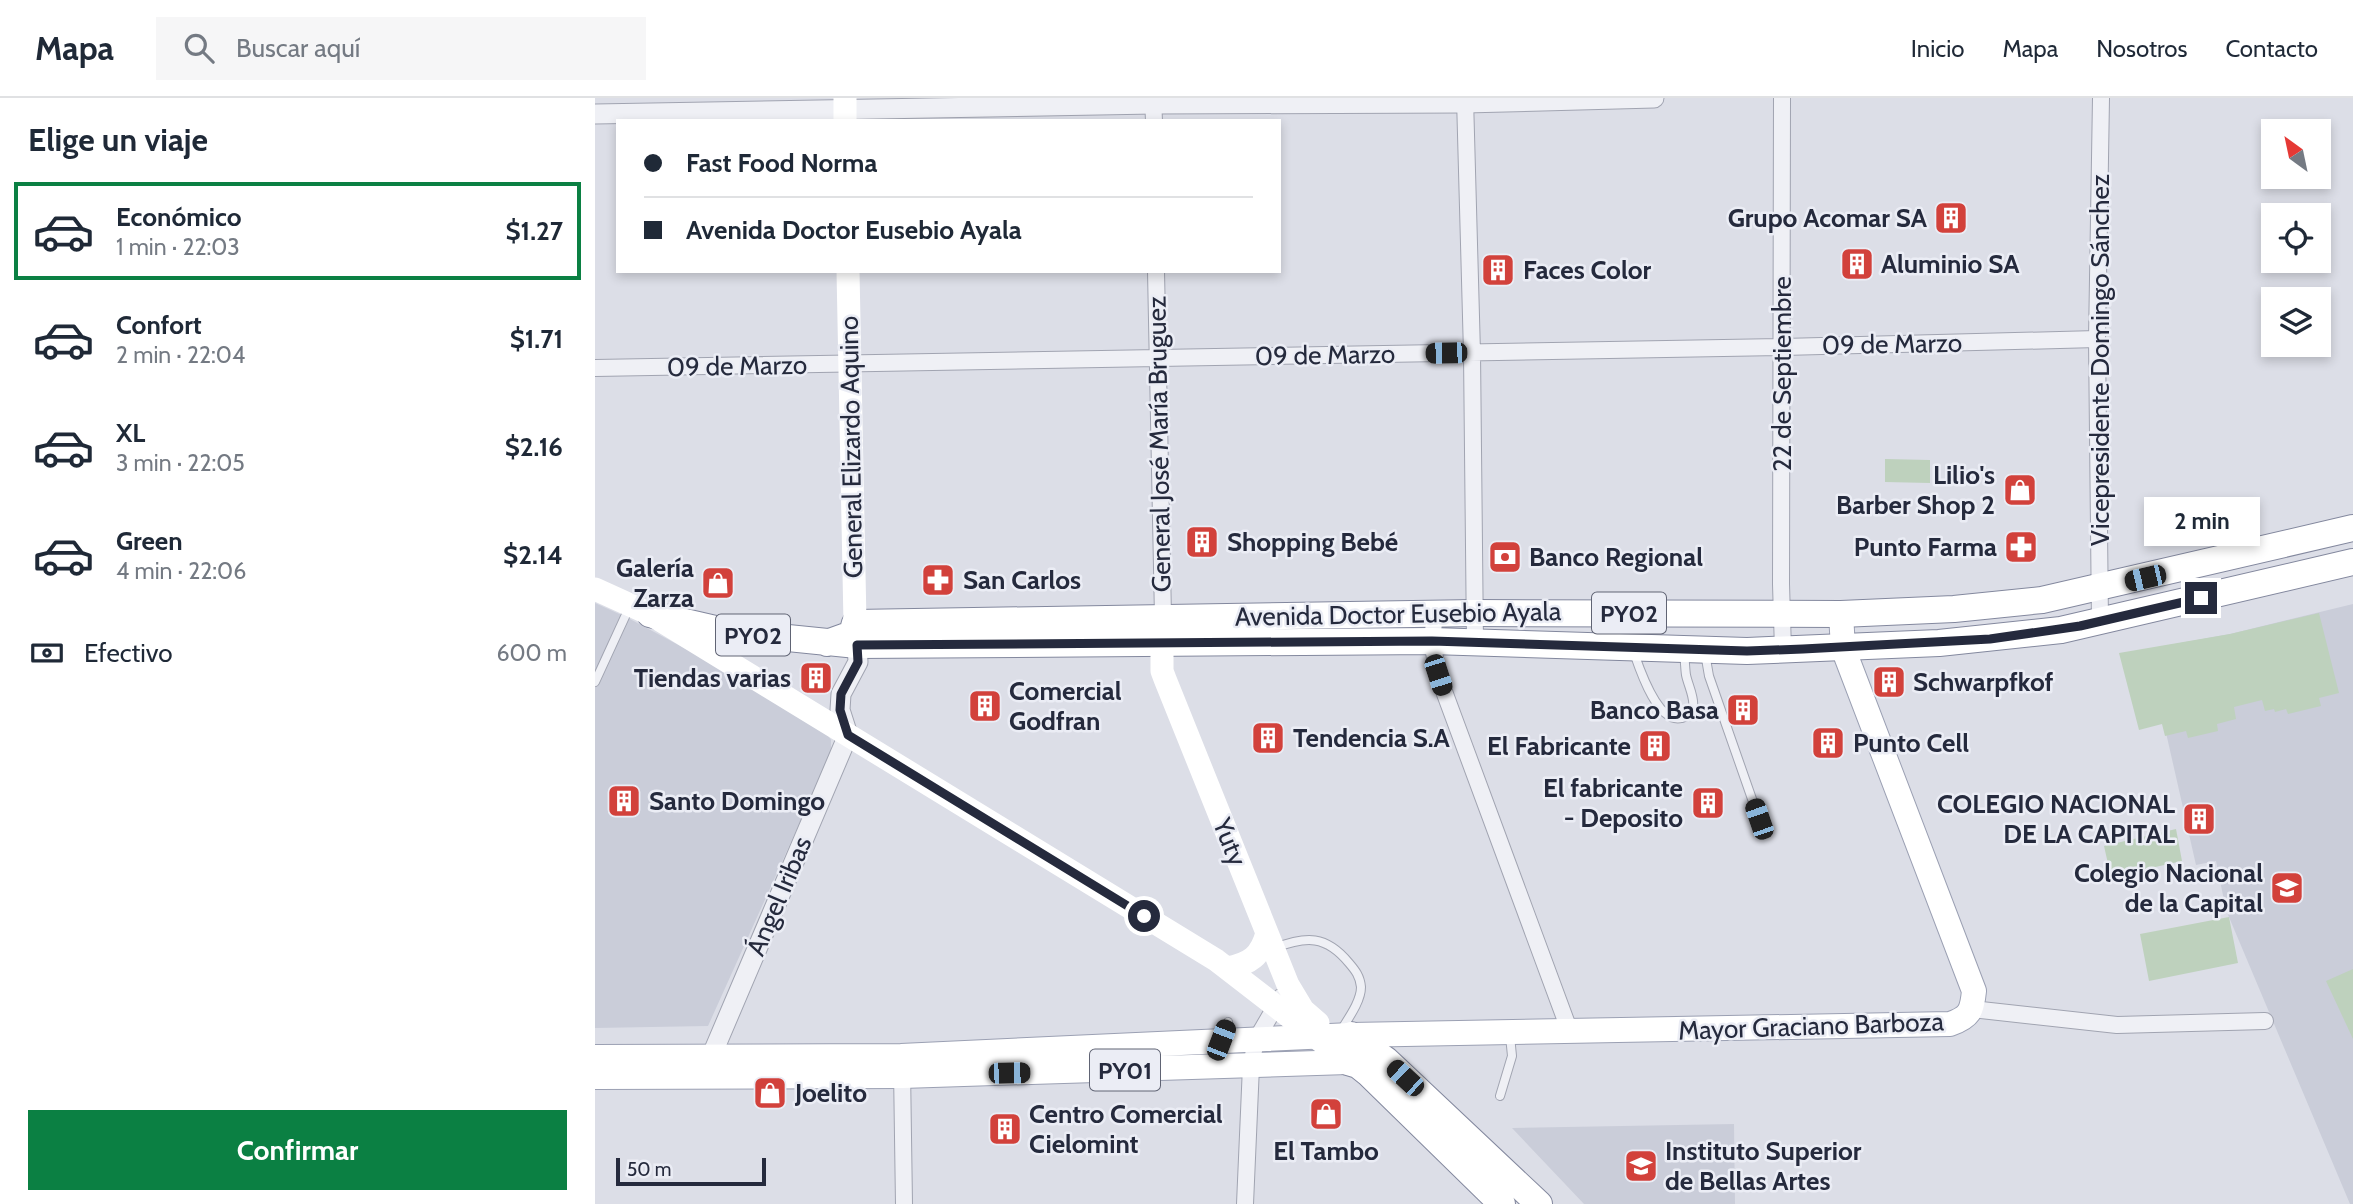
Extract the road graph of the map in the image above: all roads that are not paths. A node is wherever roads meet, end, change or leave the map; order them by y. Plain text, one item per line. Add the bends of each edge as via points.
1 (1654, 98) edge
2 (1782, 98) edge
3 (2101, 98) edge
4 (1465, 101) edge
5 (1154, 108) edge
6 (845, 109) edge
7 (595, 114) edge
8 (848, 273) edge
9 (1156, 273) edge
10 (2097, 339) junction
11 (1783, 347) junction
12 (1472, 353) junction
13 (1157, 359) junction
14 (850, 364) junction
15 (595, 368) edge
16 (2353, 528) edge
17 (2353, 562) edge
18 (2099, 588) junction
19 (595, 589) edge
20 (640, 610) junction
21 (1435, 613) junction
22 (1476, 613) junction
23 (1782, 613) junction
24 (1841, 614) junction
25 (2100, 622) junction
26 (1162, 630) junction
27 (856, 634) junction
28 (1432, 641) junction
29 (1475, 643) junction
30 (1632, 648) junction
31 (1843, 648) junction
32 (1694, 650) junction
33 (1783, 650) junction
34 (595, 682) edge
35 (848, 735) junction
36 (1759, 819) dead end
37 (1270, 941) junction
38 (1224, 966) junction
39 (1288, 985) junction
40 (1276, 1005) junction
41 (1972, 1009) junction
42 (2265, 1021) dead end
43 (1570, 1032) junction
44 (1510, 1033) junction
45 (1336, 1035) junction
46 (1256, 1040) junction
47 (711, 1056) junction
48 (595, 1057) edge
49 (1348, 1062) junction
50 (902, 1066) junction
51 (1251, 1066) junction
52 (595, 1077) edge
53 (1500, 1096) dead end
54 (904, 1204) edge
55 (1245, 1204) edge
56 (1502, 1204) edge
57 (1539, 1204) edge

1 - 4 street
2 - 11 street, 22 de Septiembre
3 - 10 street, Vicepresidente Domingo Sánchez
4 - 5 street
4 - 12 street
5 - 6 street
6 - 7 street
8 - 14 main road, General Elizardo Aquino
9 - 13 street, General José María Bruguez
10 - 11 street, 09 de Marzo
10 - 18 street, Vicepresidente Domingo Sánchez
11 - 12 street, 09 de Marzo
11 - 23 street, 22 de Septiembre
12 - 13 street, 09 de Marzo
12 - 22 street
13 - 14 street, 09 de Marzo
13 - 26 street, General José María Bruguez
14 - 15 street, 09 de Marzo
14 - 27 main road, General Elizardo Aquino
16 - 18 highway, Avenida Doctor Eusebio Ayala / PY02
17 - 25 highway, Avenida Doctor Eusebio Ayala / PY02
18 - 24 highway, Avenida Doctor Eusebio Ayala / PY02 via 1995,606
18 - 25 street, Vicepresidente Domingo Sánchez
19 - 20 main road, PY02
20 - 27 highway, Avenida Doctor Eusebio Ayala / PY02 via 728,632 827,643
20 - 34 lane
20 - 35 main road
21 - 22 highway, Avenida Doctor Eusebio Ayala / PY02
21 - 26 highway, Avenida Doctor Eusebio Ayala / PY02
21 - 28 street
22 - 23 highway, Avenida Doctor Eusebio Ayala / PY02
22 - 29 street
23 - 24 highway, Avenida Doctor Eusebio Ayala / PY02
23 - 33 street, 22 de Septiembre
24 - 31 main road
25 - 31 highway, Avenida Doctor Eusebio Ayala / PY02 via 1990,639
26 - 27 highway, Avenida Doctor Eusebio Ayala / PY02
26 - 28 highway, Avenida Doctor Eusebio Ayala / PY02
26 - 37 main road, Yuty via 1162,671
27 - 35 street via 858,662 841,694 840,710
28 - 29 highway, Avenida Doctor Eusebio Ayala / PY02
28 - 43 street via 1444,691
29 - 30 highway, Avenida Doctor Eusebio Ayala / PY02
30 - 32 highway, Avenida Doctor Eusebio Ayala / PY02
30 - 32 lane via 1657,704 1677,719 1692,712 1694,705 1686,675
31 - 33 highway, Avenida Doctor Eusebio Ayala / PY02
31 - 41 main road via 1974,991
32 - 33 highway, Avenida Doctor Eusebio Ayala / PY02
32 - 36 lane via 1710,676
35 - 38 main road
35 - 47 street, Ángel Iribas
37 - 38 main road via 1257,957 1235,967
37 - 39 main road, Yuty
37 - 45 lane via 1325,942 1358,974 1361,989
38 - 40 main road via 1242,985
39 - 40 street
39 - 45 main road, Yuty via 1303,1010
40 - 45 main road
40 - 46 street
41 - 42 street, Mayor Graciano Barboza via 2117,1025
41 - 43 main road, Mayor Graciano Barboza via 1950,1024
43 - 44 main road, Mayor Graciano Barboza
44 - 45 main road, Mayor Graciano Barboza
44 - 53 lane via 1512,1056
45 - 46 main road, PY01
45 - 49 main road
45 - 57 highway via 1386,1060
46 - 50 main road, PY01 via 1224,1031
46 - 51 street
47 - 48 main road, PY01
47 - 50 main road, PY01
49 - 51 main road, PY01
49 - 56 highway via 1368,1073
50 - 51 main road, PY01
50 - 52 main road, PY01
50 - 54 street
51 - 55 street

